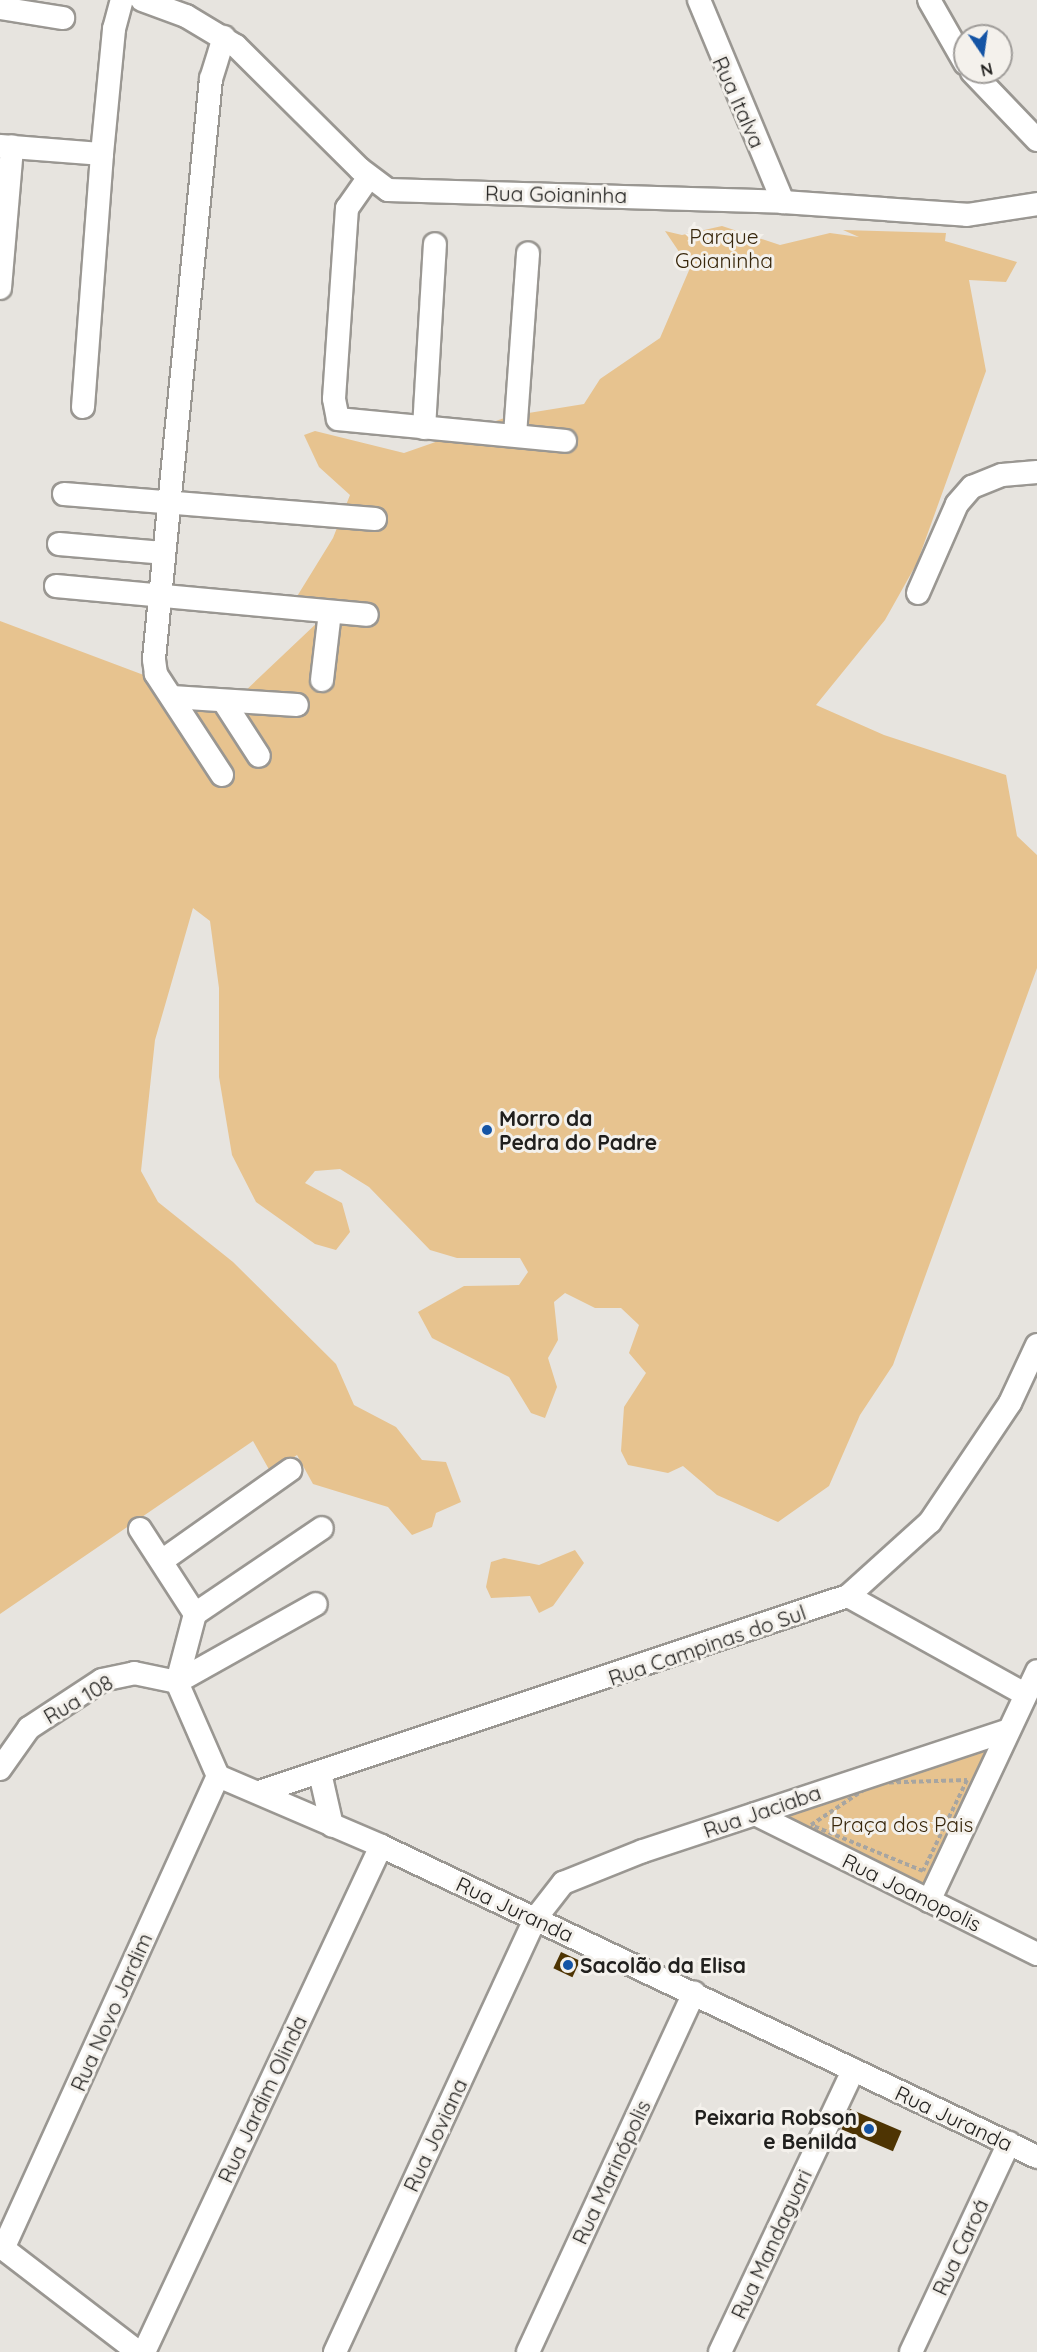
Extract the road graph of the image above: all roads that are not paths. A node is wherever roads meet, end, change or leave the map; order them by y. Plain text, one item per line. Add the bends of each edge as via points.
1 (123, 0) edge
2 (142, 0) edge
3 (699, 0) edge
4 (11, 6) edge
5 (939, 6) edge
6 (63, 18) dead end
7 (224, 37) junction
8 (953, 37) edge
9 (983, 84) edge
10 (1037, 140) edge
11 (6, 146) edge
12 (102, 154) junction
13 (369, 177) junction
14 (783, 202) junction
15 (1037, 204) edge
16 (435, 244) dead end
17 (528, 253) dead end
18 (0, 288) edge
19 (83, 407) dead end
20 (424, 428) junction
21 (514, 435) junction
22 (565, 441) dead end
23 (1037, 472) edge
24 (64, 494) dead end
25 (168, 502) junction
26 (375, 519) dead end
27 (59, 544) dead end
28 (164, 553) junction
29 (56, 586) dead end
30 (918, 593) dead end
31 (160, 597) junction
32 (330, 612) junction
33 (367, 615) dead end
34 (322, 680) dead end
35 (172, 697) junction
36 (224, 702) junction
37 (297, 705) dead end
38 (259, 756) dead end
39 (222, 775) dead end
40 (1037, 1345) edge
41 (290, 1470) dead end
42 (322, 1528) dead end
43 (140, 1529) dead end
44 (163, 1560) junction
45 (848, 1596) junction
46 (316, 1604) dead end
47 (195, 1614) junction
48 (1037, 1671) edge
49 (177, 1682) junction
50 (1023, 1693) junction
51 (1006, 1731) junction
52 (0, 1769) edge
53 (320, 1773) junction
54 (218, 1776) junction
55 (262, 1791) junction
56 (755, 1814) junction
57 (332, 1826) junction
58 (381, 1846) junction
59 (929, 1901) junction
60 (535, 1918) junction
61 (1037, 1954) edge
62 (694, 1992) junction
63 (853, 2070) junction
64 (1009, 2143) junction
65 (1037, 2157) edge
66 (2, 2247) edge
67 (138, 2352) edge
68 (144, 2352) edge
69 (335, 2352) edge
70 (528, 2352) edge
71 (720, 2352) edge
72 (911, 2352) edge

1 - 12 street via 114,29
2 - 7 street, Rua Goianinha via 186,16
3 - 14 street, Rua Italva
4 - 6 street
5 - 8 street
7 - 13 street, Rua Goianinha
7 - 25 street via 211,79
9 - 10 street
11 - 12 street
11 - 18 street
12 - 19 street
13 - 14 street, Rua Goianinha via 388,190 414,193 548,192
13 - 20 street via 347,208 335,409 338,419 345,421
14 - 15 street, Rua Goianinha via 967,215
16 - 20 street
17 - 21 street
20 - 21 street
21 - 22 street
23 - 30 street via 1002,475 972,487 957,504
24 - 25 street
25 - 26 street
25 - 28 street
27 - 28 street
28 - 31 street
29 - 31 street
31 - 32 street
31 - 35 street via 154,658 156,674
32 - 33 street
32 - 34 street
35 - 36 street
35 - 39 street
36 - 37 street
36 - 38 street
40 - 45 street, Rua Campinas do Sul via 1010,1403 930,1522
41 - 44 street
42 - 47 street
43 - 44 street
44 - 47 street
45 - 50 street
45 - 53 street, Rua Campinas do Sul
46 - 49 street
47 - 49 street
48 - 50 street
49 - 52 street, Rua 108 via 135,1673 102,1680 29,1728
49 - 54 street
50 - 51 street
51 - 56 street, Rua Jaciaba
51 - 59 street
53 - 55 street, Rua Campinas do Sul
53 - 57 street
54 - 55 street, Rua Juranda
54 - 66 street, Rua Novo Jardim
55 - 57 street, Rua Juranda
56 - 59 street, Rua Joanopolis
56 - 60 street, Rua Jaciaba via 587,1870 563,1883
57 - 58 street, Rua Juranda
58 - 60 street, Rua Juranda
58 - 68 street, Rua Jardim Olinda
59 - 61 street, Rua Joanopolis
60 - 62 street, Rua Juranda
60 - 69 street, Rua Joviana
62 - 63 street, Rua Juranda
62 - 70 street, Rua Marinópolis
63 - 64 street, Rua Juranda
63 - 71 street, Rua Mandaguari
64 - 65 street, Rua Juranda
64 - 72 street, Rua Caroá
66 - 67 street

